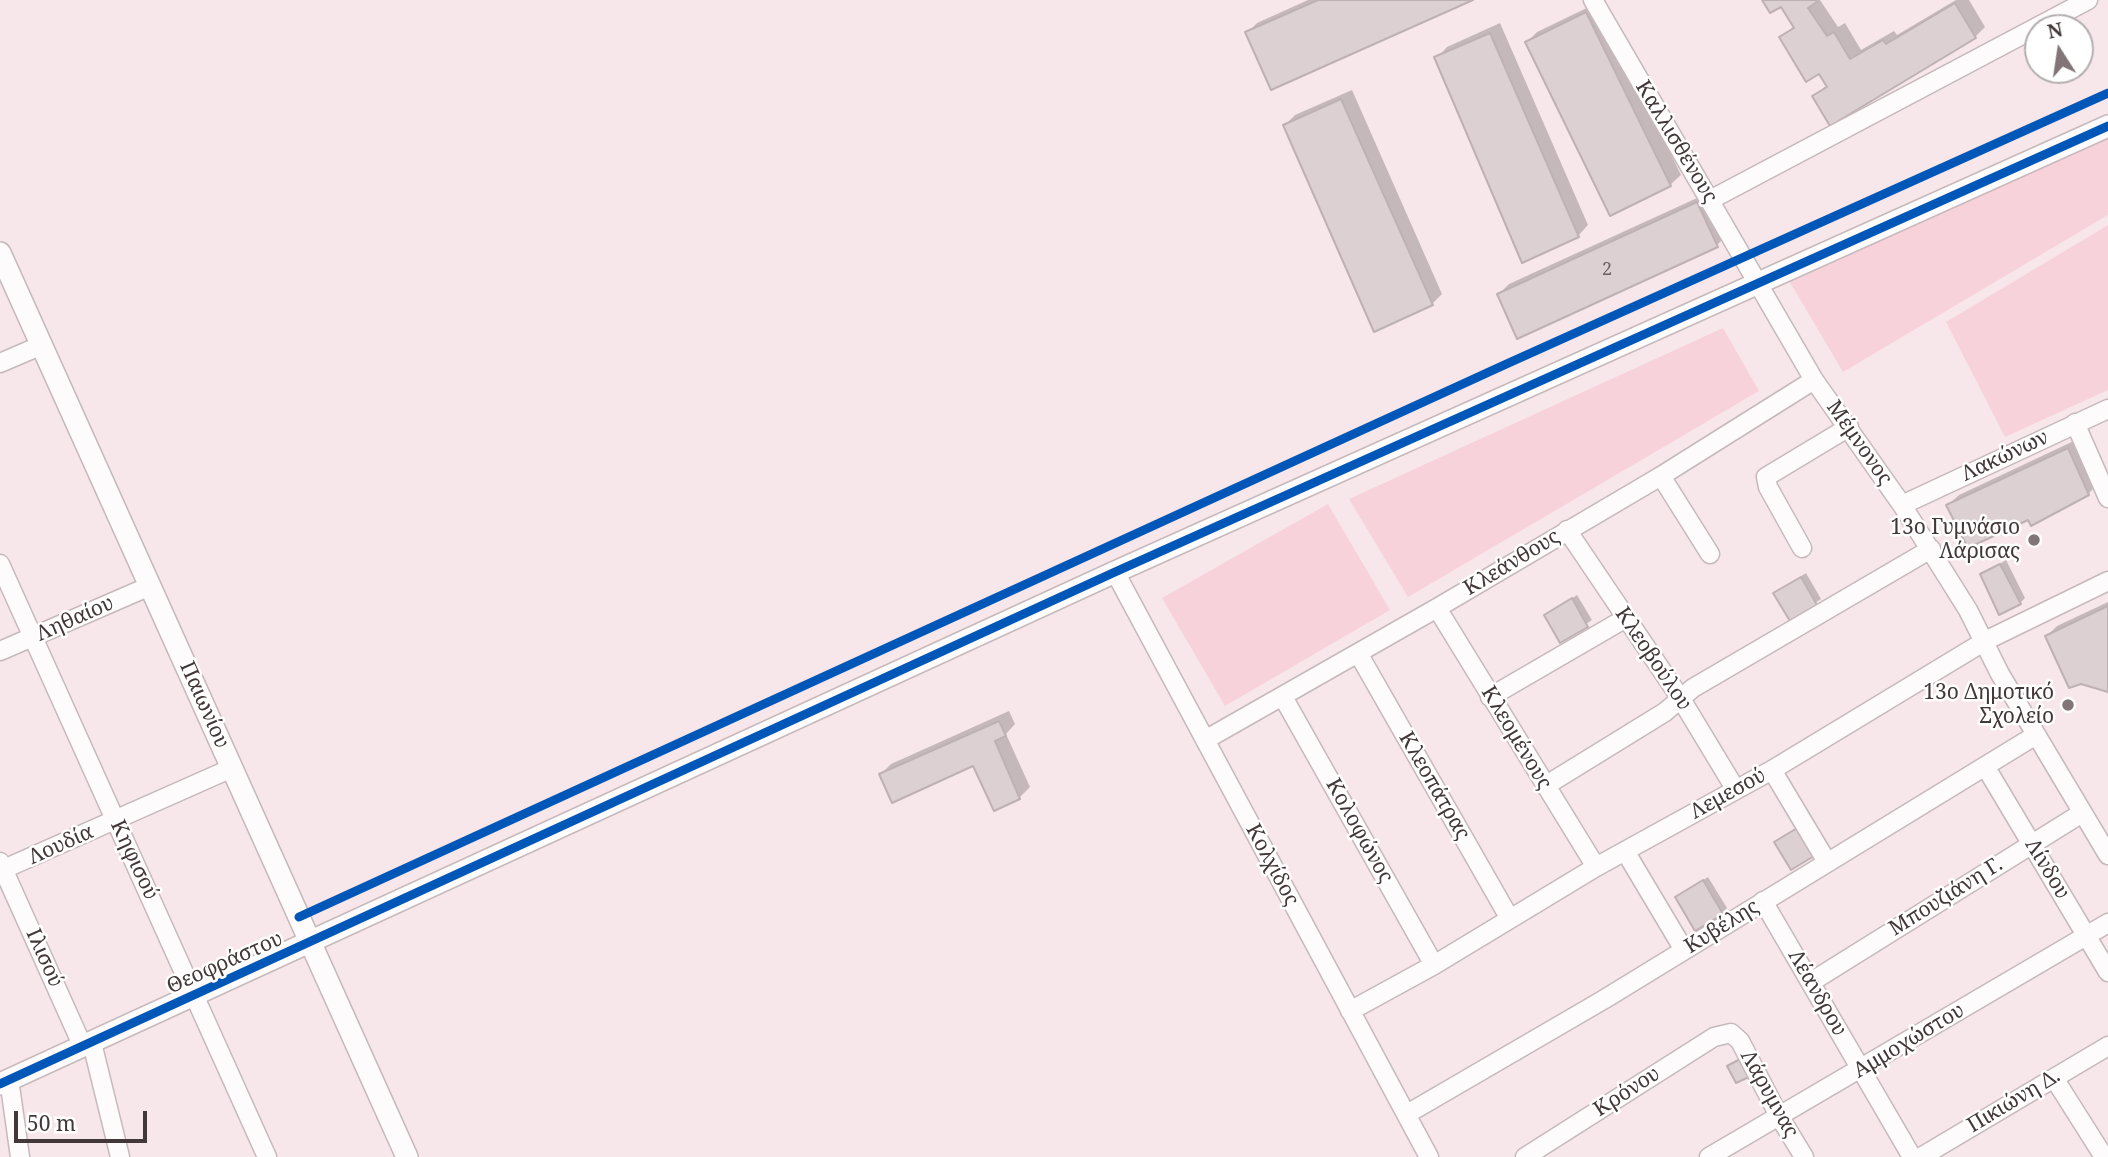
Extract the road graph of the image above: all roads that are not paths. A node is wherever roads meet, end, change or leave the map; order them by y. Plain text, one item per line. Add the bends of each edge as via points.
1 (1593, 0) edge
2 (2088, 0) edge
3 (2108, 126) edge
4 (1710, 200) junction
5 (0, 253) edge
6 (1758, 284) junction
7 (42, 345) junction
8 (0, 363) edge
9 (1814, 380) junction
10 (2108, 409) edge
11 (2075, 423) junction
12 (1849, 426) junction
13 (1661, 476) junction
14 (2108, 498) edge
15 (1902, 505) junction
16 (1567, 530) junction
17 (1802, 548) dead end
18 (1931, 550) junction
19 (1710, 554) dead end
20 (0, 564) edge
21 (1115, 572) junction
22 (2108, 581) edge
23 (150, 586) junction
24 (1437, 608) junction
25 (1626, 618) junction
26 (33, 638) junction
27 (1985, 641) junction
28 (0, 651) edge
29 (1358, 653) junction
30 (1283, 696) junction
31 (1490, 697) junction
32 (1681, 699) junction
33 (2036, 735) junction
34 (1205, 740) junction
35 (1985, 766) junction
36 (232, 768) junction
37 (1772, 769) junction
38 (1545, 786) junction
39 (1736, 790) junction
40 (2082, 813) junction
41 (115, 820) junction
42 (2031, 843) junction
43 (1625, 851) junction
44 (2108, 855) edge
45 (1827, 862) junction
46 (2, 865) edge
47 (1596, 867) junction
48 (1763, 901) junction
49 (1510, 919) junction
50 (2108, 923) edge
51 (2086, 936) junction
52 (311, 943) junction
53 (1684, 950) junction
54 (1434, 965) junction
55 (2108, 972) edge
56 (1811, 982) junction
57 (194, 996) junction
58 (1350, 1011) junction
59 (1731, 1033) joint
60 (87, 1045) junction
61 (2108, 1045) edge
62 (1862, 1070) junction
63 (2054, 1078) junction
64 (5, 1082) edge
65 (1406, 1114) junction
66 (1779, 1116) junction
67 (20, 1157) edge
68 (120, 1157) edge
69 (267, 1157) edge
70 (407, 1157) edge
71 (1429, 1157) edge
72 (1525, 1157) edge
73 (1709, 1157) edge
74 (1804, 1157) edge
75 (1912, 1157) edge
76 (1921, 1157) edge
77 (2104, 1157) edge

1 - 4 street, Καλλισθένους
2 - 4 street
3 - 6 street, Θεοφράστου
4 - 6 street, Καλλισθένους
5 - 7 street, Παιωνίου
6 - 9 street, Μέμνονος
6 - 21 street, Θεοφράστου
7 - 8 street
7 - 23 street, Παιωνίου
9 - 12 street, Μέμνονος
9 - 13 street, Κλεάνθους
10 - 11 street, Λακώνων
11 - 14 street
11 - 15 street, Λακώνων
12 - 15 street, Μέμνονος
12 - 17 street via 1766,477
13 - 16 street, Κλεάνθους
13 - 19 street
15 - 18 street, Μέμνονος
16 - 24 street, Κλεάνθους
16 - 25 street, Κλεοβούλου
18 - 27 street, Μέμνονος
18 - 32 street
20 - 26 street, Κηφισού
21 - 34 street, Κολχίδος
21 - 52 street, Θεοφράστου
22 - 27 street, Λεμεσού
23 - 26 street, Ληθαίου
23 - 36 street, Παιωνίου
24 - 29 street, Κλεάνθους
24 - 31 street, Κλεομένους
25 - 31 street
25 - 32 street, Κλεοβούλου
26 - 28 street, Ληθαίου
26 - 41 street, Κηφισού
27 - 33 street, Μέμνονος
27 - 37 street, Λεμεσού
29 - 30 street, Κλεάνθους
29 - 49 street, Κλεοπάτρας
30 - 34 street, Κλεάνθους
30 - 54 street, Κολοφώνος
31 - 38 street, Κλεομένους
32 - 38 street
32 - 39 street, Κλεοβούλου
33 - 35 street, Κυβέλης
33 - 40 street, Μέμνονος
34 - 58 street, Κολχίδος
35 - 42 street, Λίνδου
35 - 45 street, Κυβέλης
36 - 41 street, Λουδία
36 - 52 street, Παιωνίου
37 - 39 street, Λεμεσού
37 - 45 street
38 - 47 street, Κλεομένους
39 - 43 street, Λεμεσού
40 - 42 street, Μπουζιάνη Γ.
40 - 44 street, Μέμνονος
41 - 46 street, Λουδία
41 - 57 street, Κηφισού
42 - 51 street, Λίνδου
42 - 56 street, Μπουζιάνη Γ.
43 - 47 street, Λεμεσού
43 - 53 street
45 - 48 street, Κυβέλης
46 - 60 street, Ιλισού
47 - 49 street, Λεμεσού
48 - 53 street, Κυβέλης
48 - 56 street, Λέανδρου
49 - 54 street, Λεμεσού
50 - 51 street, Αμμοχώστου
51 - 55 street, Λίνδου
51 - 62 street, Αμμοχώστου
52 - 57 street, Θεοφράστου
52 - 70 street, Παιωνίου
53 - 65 street, Κυβέλης
54 - 58 street, Λεμεσού
56 - 62 street, Λέανδρου
57 - 60 street, Θεοφράστου
57 - 69 street, Κηφισού
58 - 65 street, Κολχίδος
59 - 66 street, Λάρυμνας via 1740,1041
59 - 72 street, Κρόνου via 1713,1037
60 - 64 street, Θεοφράστου
60 - 68 street, Ιλισού
61 - 63 street, Πικιώνη Δ.
62 - 66 street, Αμμοχώστου
62 - 75 street, Λέανδρου
63 - 76 street, Πικιώνη Δ.
63 - 77 street
64 - 67 street
65 - 71 street, Κολχίδος
66 - 73 street, Αμμοχώστου
66 - 74 street, Λάρυμνας

